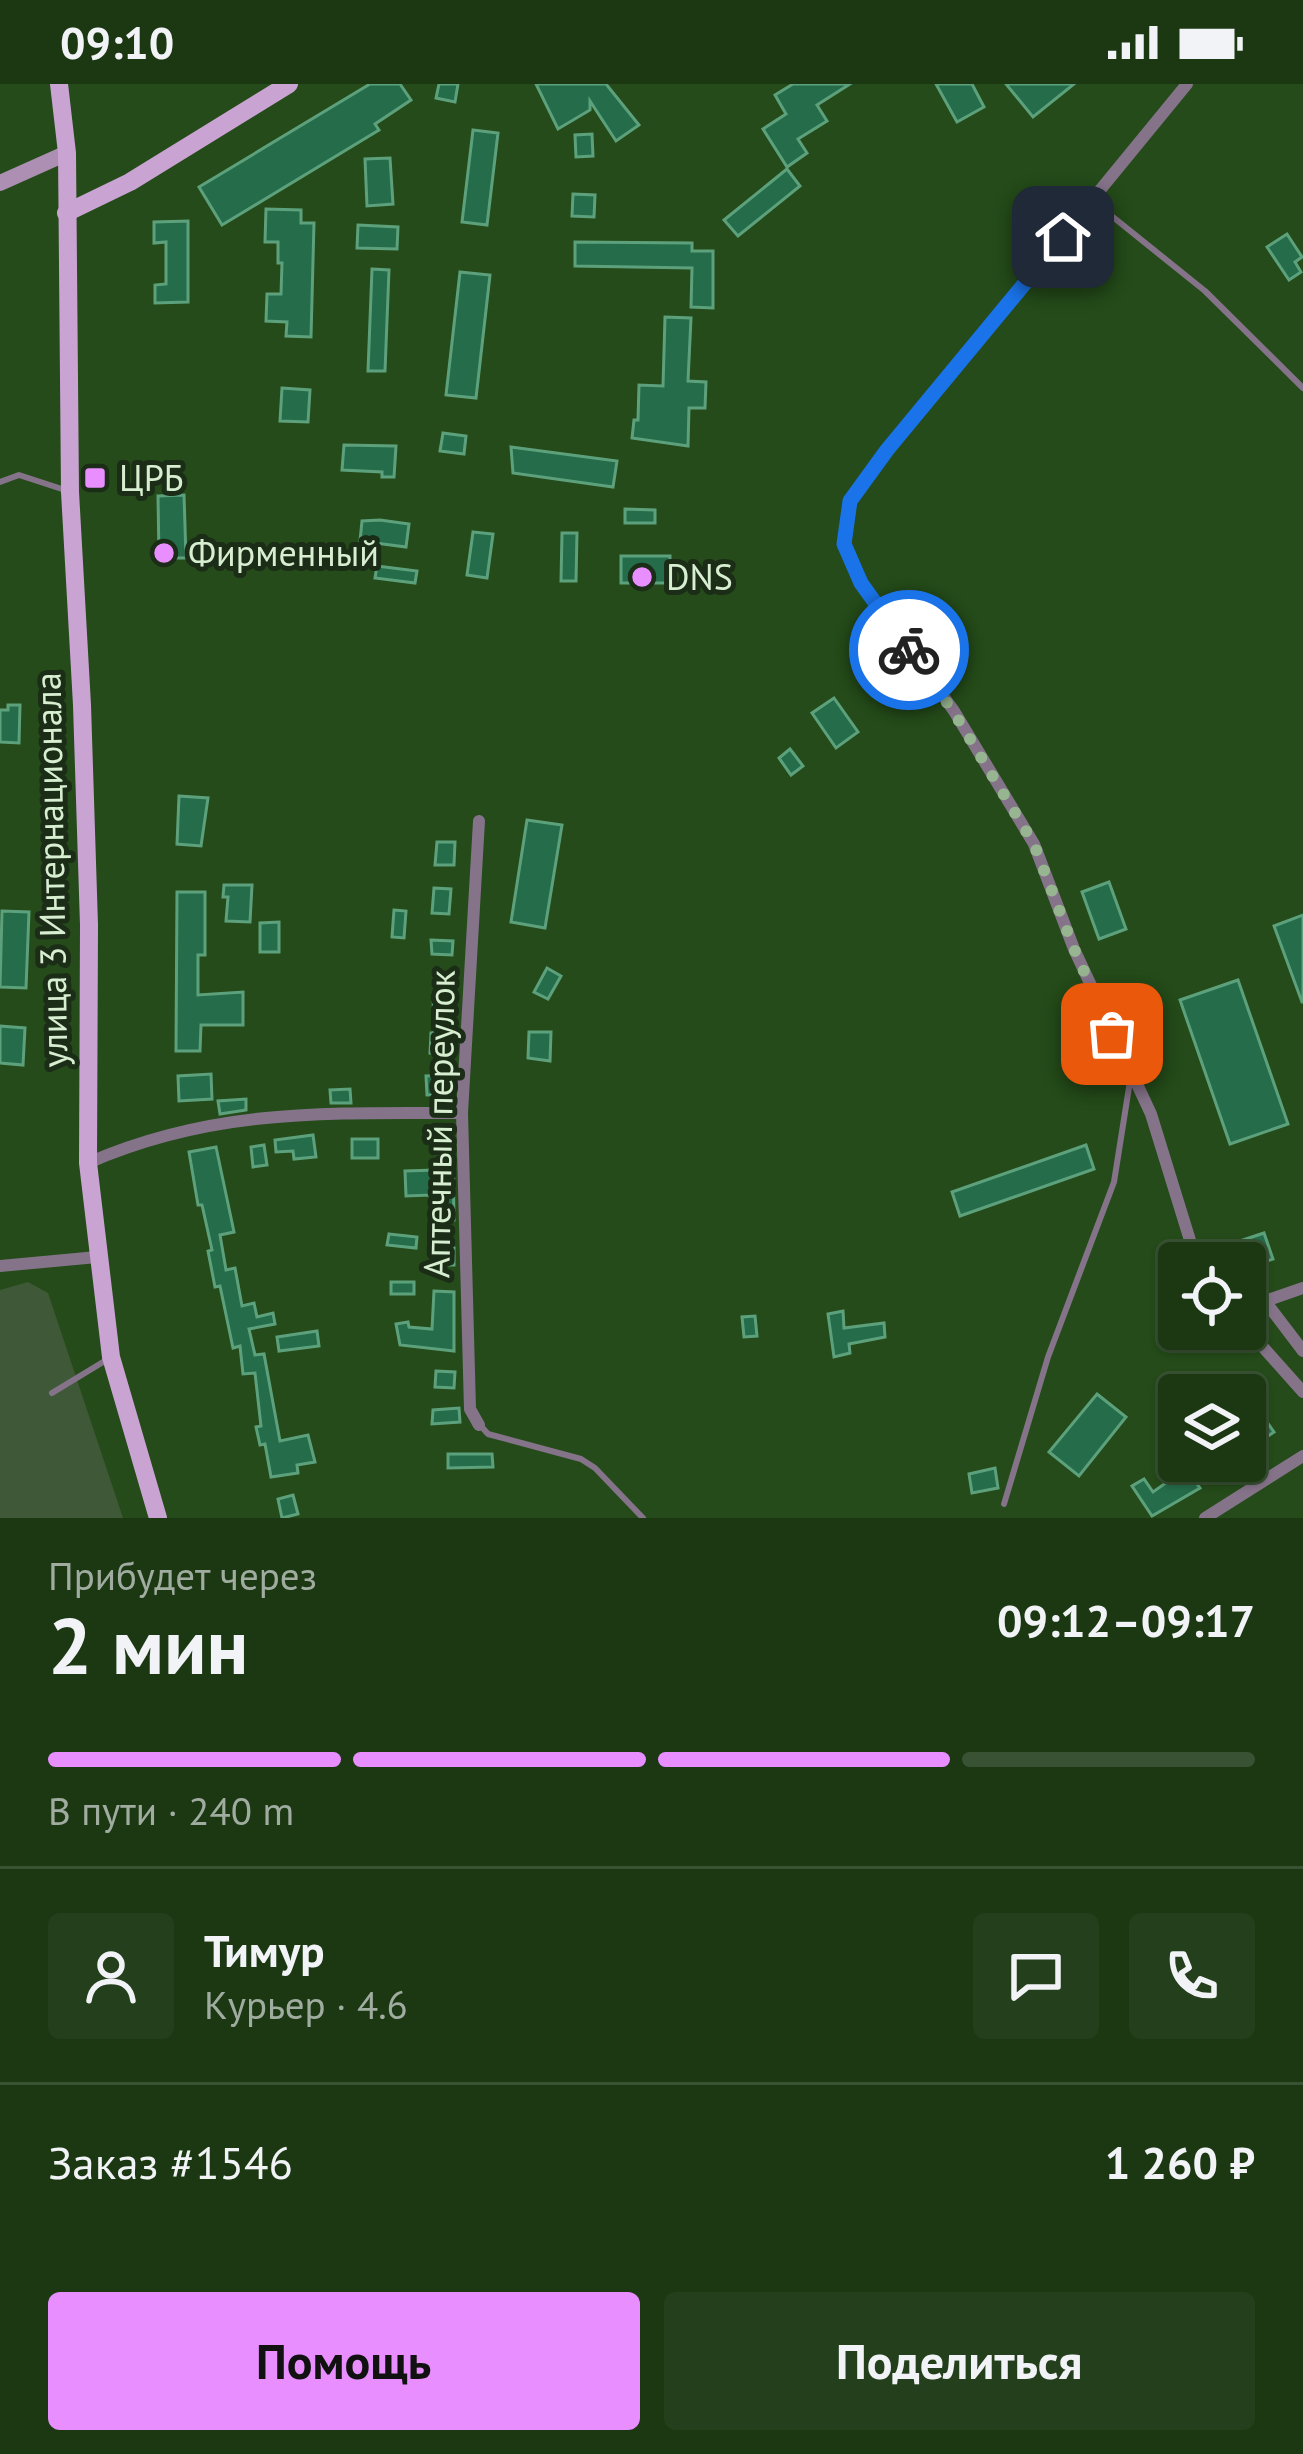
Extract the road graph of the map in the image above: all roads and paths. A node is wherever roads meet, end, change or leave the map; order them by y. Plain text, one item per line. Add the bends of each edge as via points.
1 (59, 84) edge
2 (290, 84) edge
3 (1187, 84) edge
4 (67, 153) junction
5 (0, 183) edge
6 (1093, 201) junction
7 (66, 213) junction
8 (1303, 388) edge
9 (0, 482) edge
10 (70, 492) junction
11 (479, 821) dead end
12 (1131, 1077) junction
13 (462, 1114) junction
14 (88, 1163) junction
15 (1191, 1242) edge
16 (97, 1257) junction
17 (0, 1266) edge
18 (1303, 1288) edge
19 (1266, 1301) edge
20 (1266, 1302) edge
21 (1266, 1350) edge
22 (1303, 1351) edge
23 (111, 1357) junction
24 (1303, 1392) edge
25 (52, 1394) dead end
26 (479, 1425) joint
27 (1303, 1456) edge
28 (1004, 1504) dead end
29 (158, 1518) edge
30 (643, 1518) edge
31 (1205, 1518) edge

1 - 4 main road, улица 3 Интернационала
2 - 7 main road
3 - 6 street
4 - 5 main road
4 - 7 main road, улица 3 Интернационала
6 - 8 lane via 1205,291
6 - 12 street via 850,501 844,544 861,583 1034,844
7 - 10 main road, улица 3 Интернационала
9 - 10 lane via 19,475
10 - 14 main road, улица 3 Интернационала via 87,881
11 - 13 street, Аптечный переулок
12 - 15 street via 1151,1114
12 - 28 lane via 1114,1182
13 - 14 street via 244,1118 142,1139
13 - 26 street, Аптечный переулок via 470,1408
14 - 16 main road, улица 3 Интернационала
16 - 17 street
16 - 23 main road, улица 3 Интернационала
18 - 19 street
20 - 22 street
21 - 24 street
23 - 25 lane
23 - 29 main road, улица 3 Интернационала
26 - 30 lane via 581,1459
27 - 31 street

